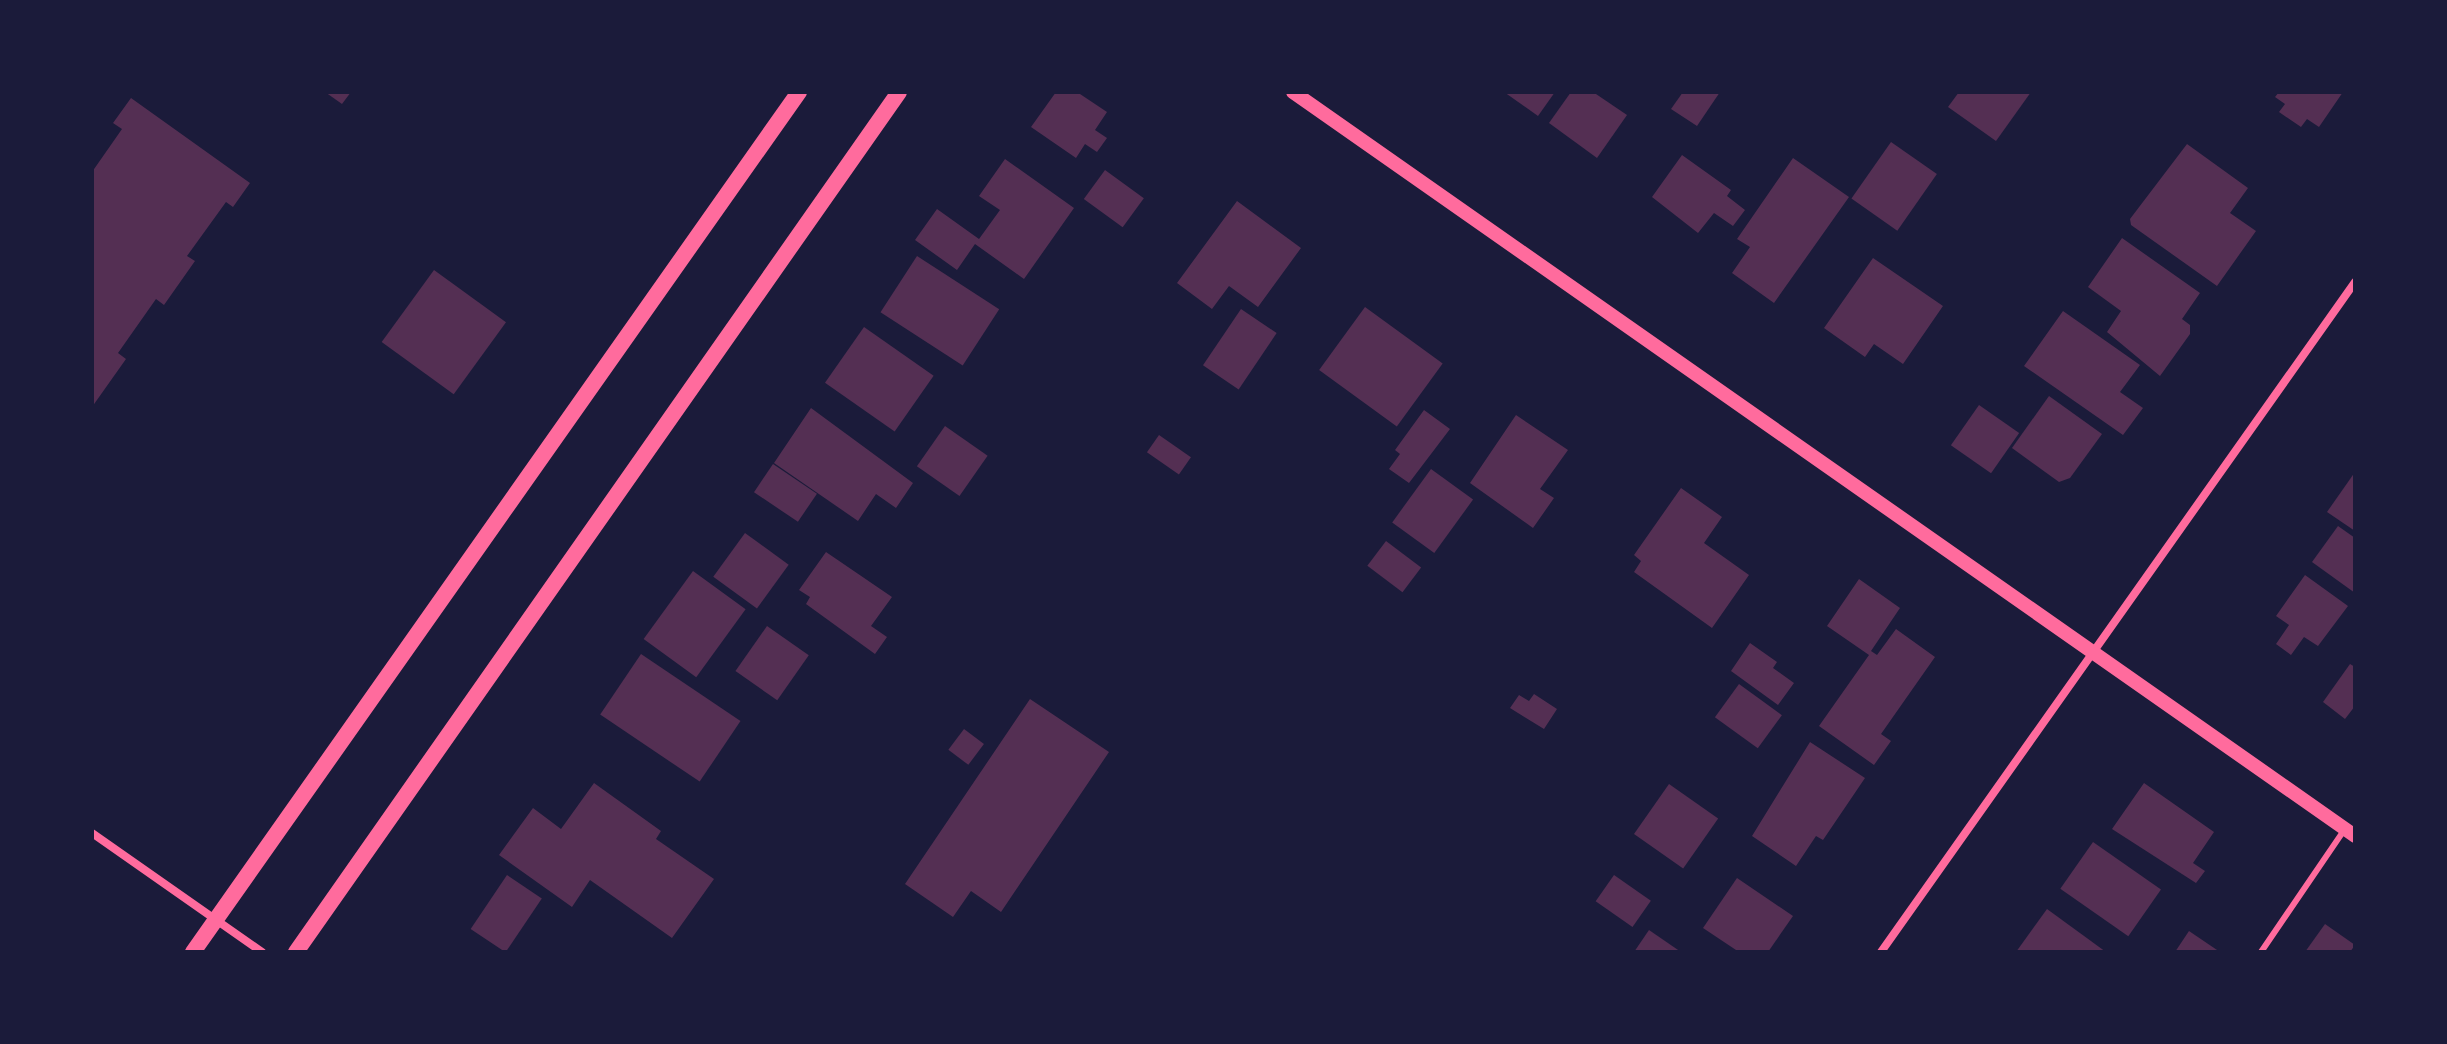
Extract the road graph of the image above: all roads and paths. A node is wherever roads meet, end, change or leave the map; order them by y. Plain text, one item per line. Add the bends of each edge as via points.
1 (799, 92) edge
2 (899, 92) edge
3 (1293, 92) edge
4 (2355, 282) edge
5 (2093, 652) junction
6 (92, 833) edge
7 (2350, 833) edge
8 (216, 920) junction
9 (193, 952) edge
10 (262, 952) edge
11 (296, 952) edge
12 (1881, 952) edge
13 (2261, 952) edge

1 - 8 main road
2 - 11 main road
3 - 5 street
4 - 5 street
5 - 7 street
5 - 12 street
6 - 8 street
7 - 13 lane
8 - 9 main road
8 - 10 street

